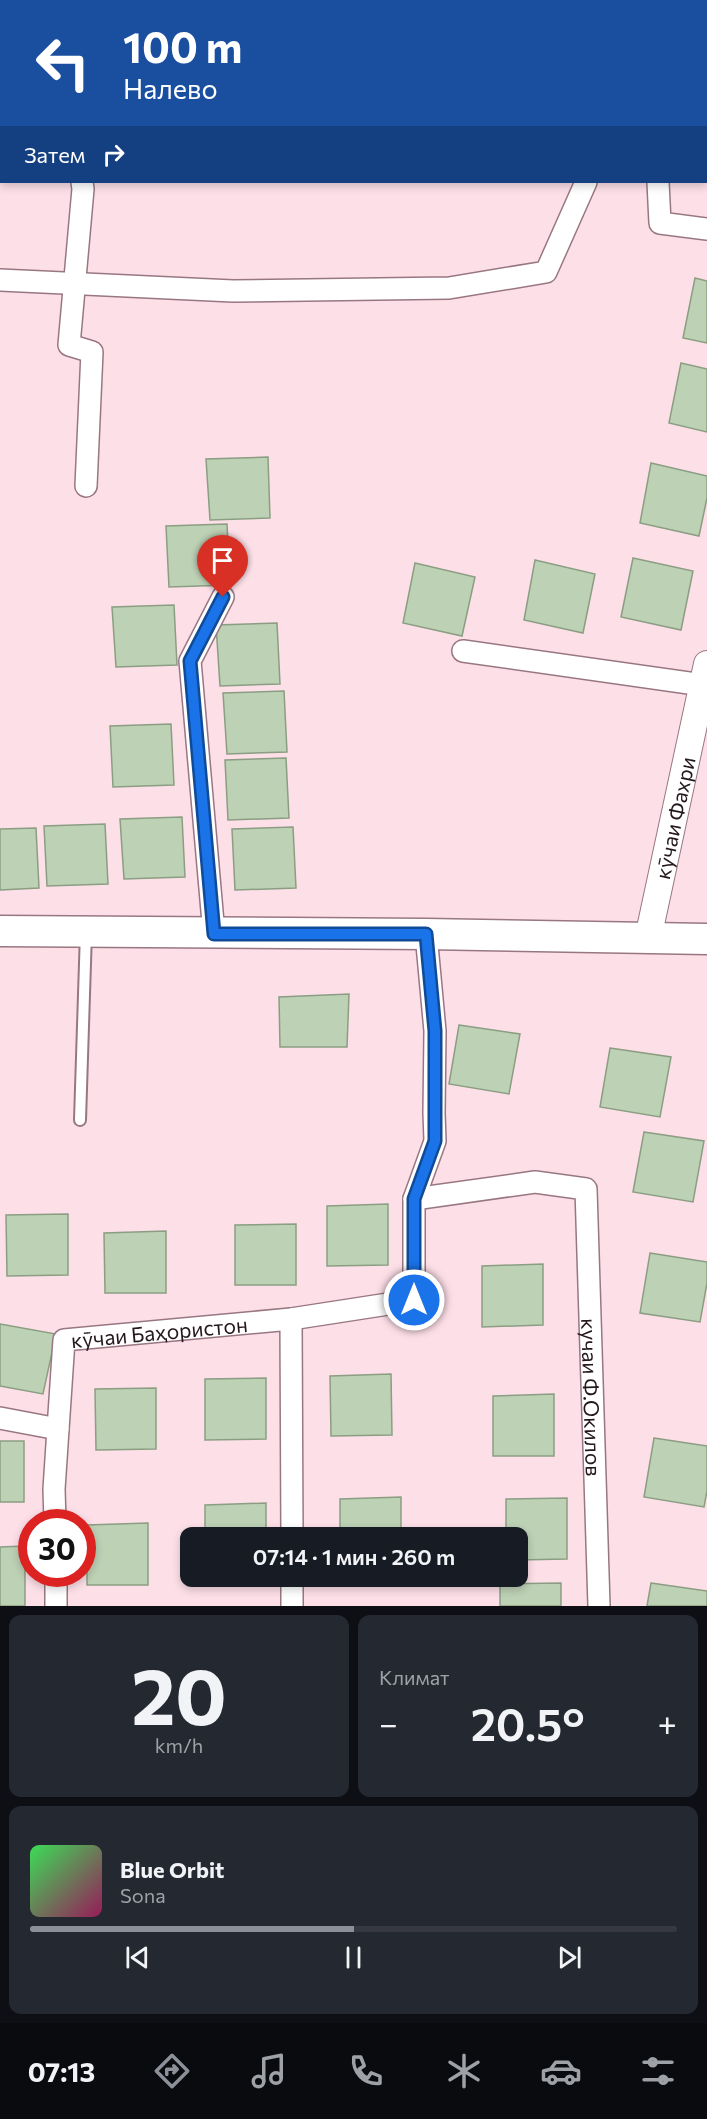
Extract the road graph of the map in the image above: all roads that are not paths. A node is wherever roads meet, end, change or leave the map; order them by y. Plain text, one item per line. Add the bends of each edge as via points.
1 (82, 183) edge
2 (586, 183) edge
3 (658, 183) edge
4 (707, 229) edge
5 (0, 280) edge
6 (75, 285) junction
7 (86, 486) dead end
8 (223, 597) dead end
9 (463, 651) dead end
10 (705, 674) edge
11 (0, 931) edge
12 (86, 932) junction
13 (214, 934) junction
14 (426, 934) junction
15 (648, 938) junction
16 (707, 939) edge
17 (80, 1120) dead end
18 (414, 1199) junction
19 (291, 1318) junction
20 (0, 1418) edge
21 (58, 1429) junction
22 (55, 1509) edge
23 (292, 1527) edge
24 (56, 1587) edge
25 (292, 1587) edge
26 (56, 1606) edge
27 (292, 1606) edge
28 (599, 1606) edge

1 - 6 street
2 - 6 street via 546,272 449,288 233,291
3 - 4 street via 660,223
5 - 6 street
6 - 7 street via 69,345 92,352
8 - 13 street via 190,661
9 - 10 street
10 - 15 street, кӯчаи Фахри
11 - 12 main road
12 - 13 main road
12 - 17 lane
13 - 14 main road
14 - 15 main road
14 - 18 street via 435,1031 435,1141
15 - 16 main road
18 - 19 street via 414,1300
18 - 28 street, кучаи Ф.Окилов via 535,1182 586,1189
19 - 21 street, кӯчаи Баҳористон via 64,1340
19 - 23 street
20 - 21 street
21 - 22 street, кӯчаи Баҳористон
24 - 26 street
25 - 27 street

